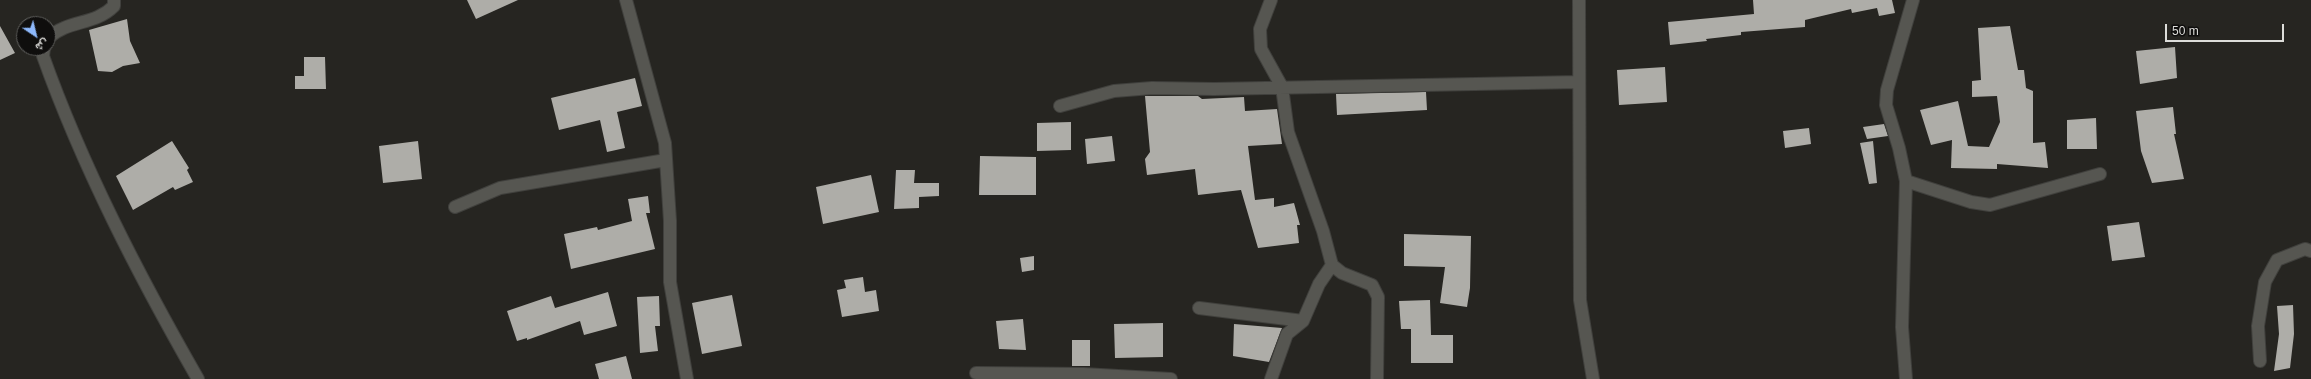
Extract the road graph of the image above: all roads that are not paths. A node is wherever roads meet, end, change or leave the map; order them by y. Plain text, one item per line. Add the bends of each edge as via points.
1 (114, 0) edge
2 (626, 0) edge
3 (1271, 0) edge
4 (1579, 0) edge
5 (1913, 0) edge
6 (56, 30) edge
7 (43, 56) edge
8 (1579, 82) junction
9 (1282, 87) junction
10 (1060, 106) dead end
11 (666, 160) junction
12 (2100, 174) dead end
13 (1906, 181) junction
14 (455, 207) dead end
15 (2311, 251) edge
16 (1332, 265) junction
17 (1199, 308) dead end
18 (1303, 321) junction
19 (2260, 362) dead end
20 (976, 373) dead end
21 (198, 379) edge
22 (687, 379) edge
23 (1171, 379) edge
24 (1271, 379) edge
25 (1377, 379) edge
26 (1593, 379) edge
27 (1906, 379) edge

1 - 6 street via 114,6 105,15
2 - 11 street via 665,143
3 - 9 street via 1260,29 1261,49
4 - 8 street
5 - 13 street via 1886,90 1886,105 1900,148
7 - 21 street via 80,152
8 - 9 street
8 - 26 street via 1580,300
9 - 10 street via 1152,88 1114,91
9 - 16 street via 1288,132 1323,231
11 - 14 street via 500,188
11 - 22 street via 670,282
12 - 13 street via 1990,205 1971,202
13 - 27 street via 1902,327
15 - 19 street via 2305,249 2277,260 2265,282 2258,326
16 - 18 street via 1319,284
16 - 25 street via 1342,273 1372,285 1378,297
17 - 18 street
18 - 24 street via 1288,334
20 - 23 street via 1083,374

